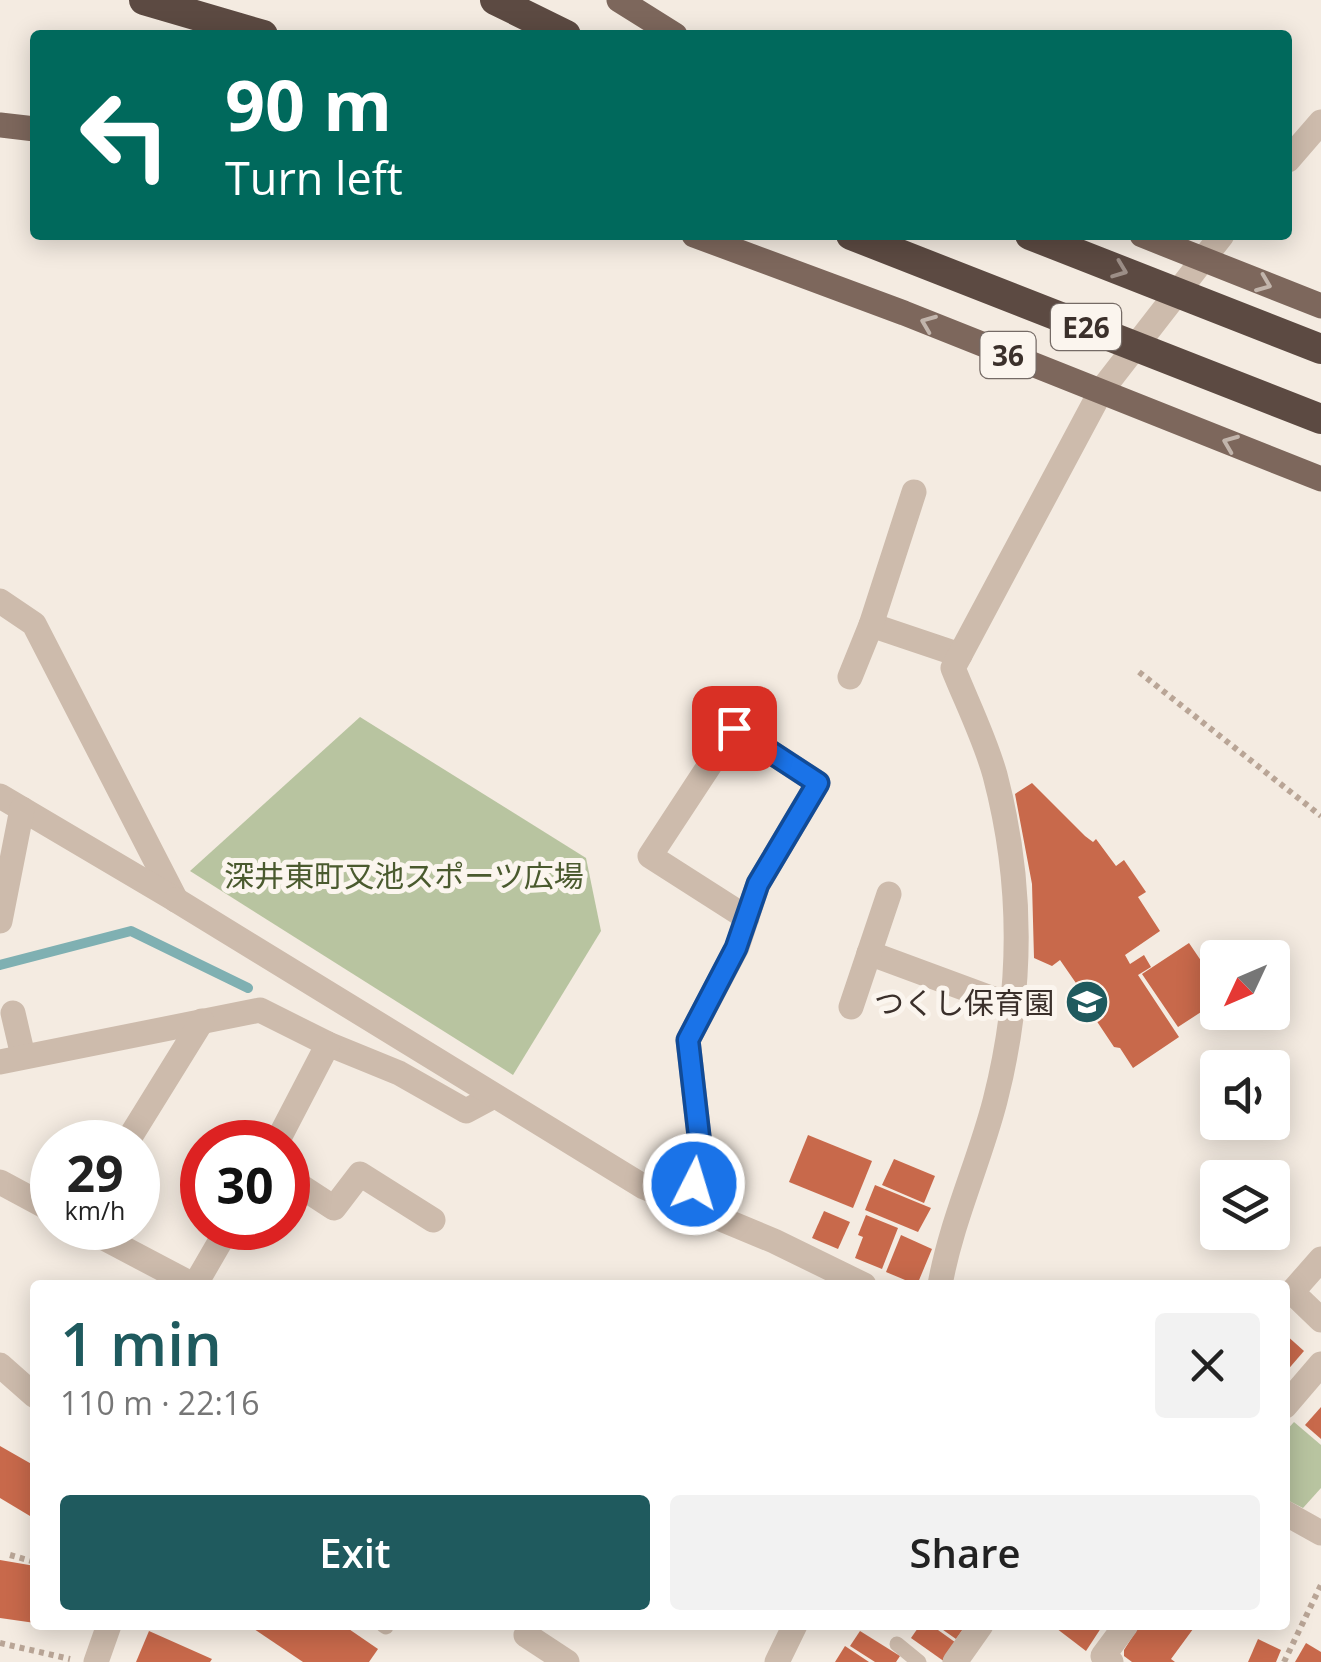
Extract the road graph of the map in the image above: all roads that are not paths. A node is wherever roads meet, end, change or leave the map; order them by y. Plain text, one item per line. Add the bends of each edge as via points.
1 (144, 0) edge
2 (495, 0) edge
3 (619, 0) edge
4 (247, 30) edge
5 (556, 30) edge
6 (667, 30) edge
7 (1321, 122) edge
8 (0, 124) edge
9 (30, 128) edge
10 (1292, 155) edge
11 (707, 240) edge
12 (865, 240) edge
13 (1043, 240) edge
14 (1154, 240) edge
15 (1218, 240) edge
16 (1201, 259) junction
17 (1321, 306) edge
18 (1321, 349) edge
19 (1101, 392) junction
20 (1321, 419) edge
21 (1321, 479) edge
22 (914, 492) dead end
23 (0, 601) edge
24 (871, 625) junction
25 (960, 655) junction
26 (850, 677) dead end
27 (11, 802) edge
28 (889, 894) dead end
29 (176, 900) junction
30 (1, 912) edge
31 (747, 918) junction
32 (869, 954) junction
33 (851, 1007) dead end
34 (1015, 1007) junction
35 (13, 1013) dead end
36 (202, 1021) junction
37 (328, 1044) junction
38 (12, 1058) edge
39 (494, 1096) junction
40 (141, 1120) edge
41 (288, 1120) edge
42 (0, 1182) edge
43 (310, 1192) edge
44 (30, 1198) edge
45 (686, 1205) junction
46 (432, 1220) dead end
47 (127, 1250) edge
48 (215, 1250) edge
49 (1321, 1259) edge
50 (184, 1280) edge
51 (197, 1280) edge
52 (854, 1280) edge
53 (942, 1280) edge
54 (1321, 1320) edge
55 (1321, 1364) edge
56 (0, 1365) edge
57 (30, 1392) edge
58 (1290, 1400) edge
59 (1290, 1516) edge
60 (1321, 1534) edge
61 (107, 1630) edge
62 (793, 1630) edge
63 (977, 1630) edge
64 (1122, 1630) edge
65 (526, 1635) dead end
66 (897, 1644) dead end
67 (96, 1662) edge
68 (566, 1662) edge
69 (777, 1662) edge
70 (919, 1662) edge
71 (955, 1662) edge
72 (1111, 1662) edge

1 - 4 highway
2 - 5 highway
3 - 6 main road
7 - 10 street
8 - 9 main road
19 -> 11 main road, 36
12 - 20 highway, E26
13 -> 18 highway, E26
14 - 16 main road
15 - 16 street
16 -> 17 main road
16 - 19 street
21 -> 19 main road, 36
19 - 25 street
22 - 24 street
23 - 29 street via 34,624
24 - 25 street
24 - 26 street
25 - 34 street via 953,668 994,772 1008,834 1017,916
27 - 29 street
27 - 30 street
28 - 32 street
29 - 39 street
31 - 31 street via 758,884 818,783 734,728 650,856
31 - 45 street via 688,1040 702,1162
32 - 33 street
32 - 34 street
34 - 53 street via 995,1102
35 - 38 street
36 - 37 street via 260,1010
36 - 38 street
36 - 40 street
37 - 39 street via 466,1111
37 - 41 street
39 - 45 street
42 - 44 street
43 - 46 street via 334,1208 360,1174
45 - 52 street
47 - 50 street
48 - 51 street
49 - 54 street via 1292,1292
55 - 58 street
56 - 57 street
59 - 60 street
61 - 67 street
62 - 69 street
63 - 71 street
64 - 72 street via 1103,1656
65 - 68 street
66 - 70 lane

